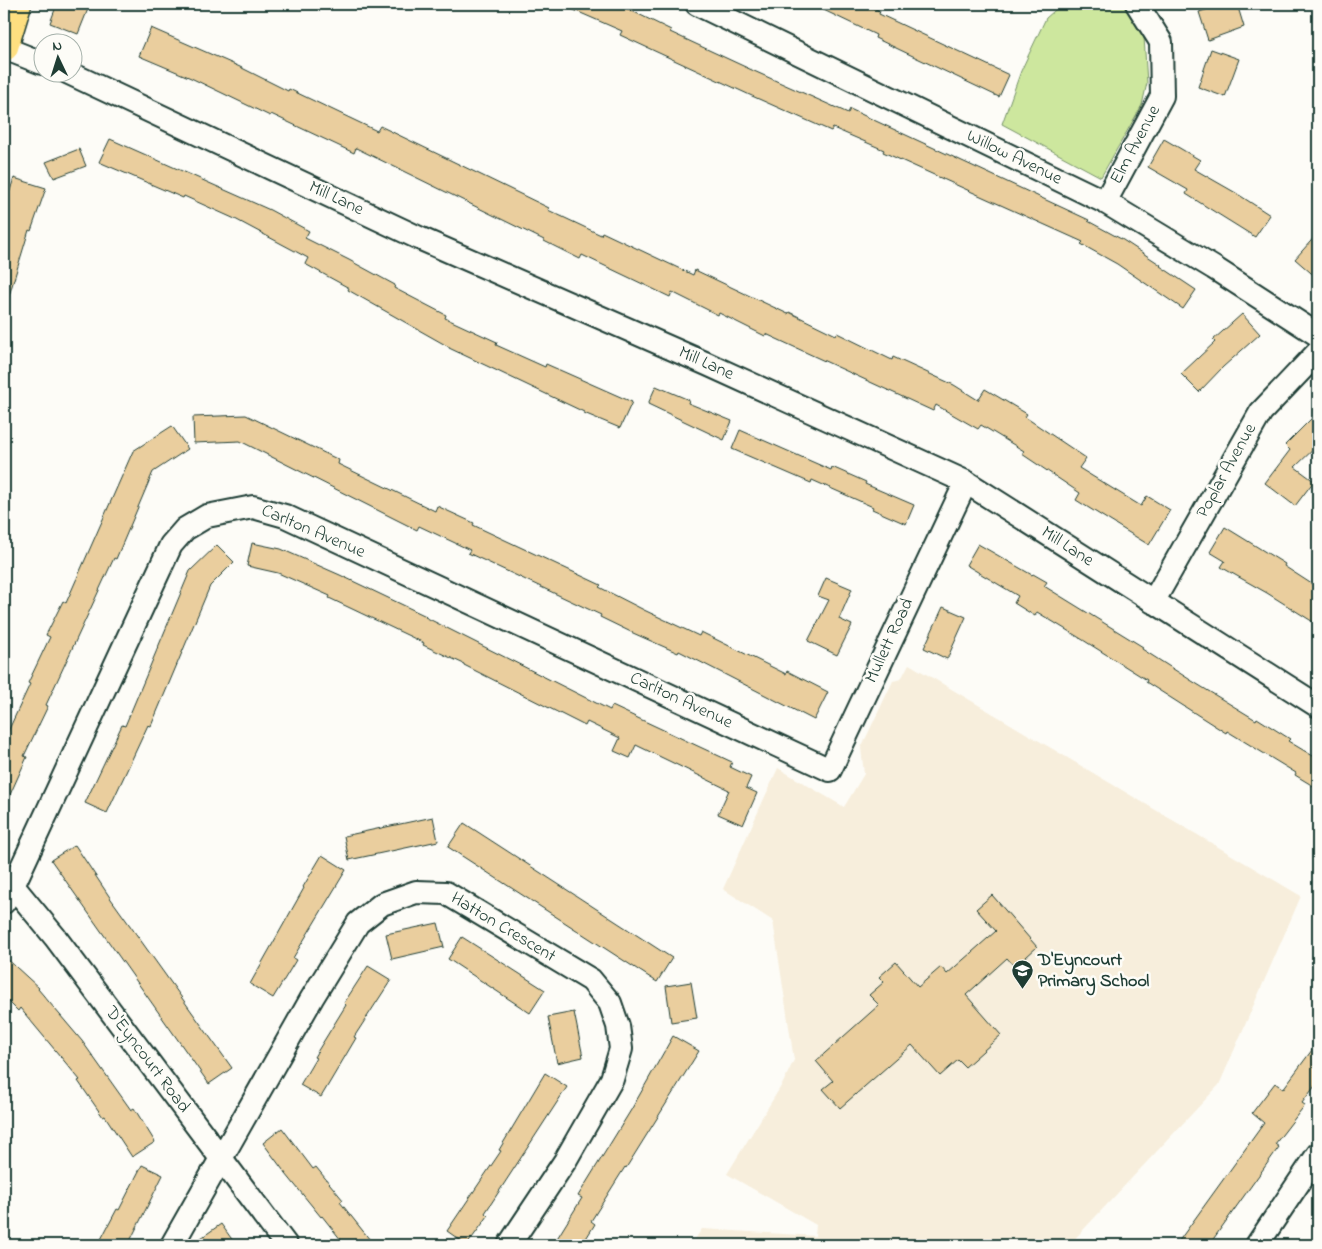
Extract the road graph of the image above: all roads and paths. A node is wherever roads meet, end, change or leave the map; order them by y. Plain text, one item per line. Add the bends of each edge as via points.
1 (17, 4) edge
2 (697, 4) edge
3 (1137, 4) edge
4 (4, 47) edge
5 (32, 59) edge
6 (82, 79) edge
7 (1105, 202) junction
8 (1318, 336) edge
9 (1318, 352) edge
10 (966, 482) junction
11 (1153, 602) junction
12 (1318, 706) edge
13 (799, 756) joint
14 (7, 889) edge
15 (1318, 1154) edge
16 (222, 1159) junction
17 (172, 1245) edge
18 (286, 1245) edge
19 (509, 1245) edge
20 (1257, 1245) edge

1 - 4 highway
2 - 7 street, Willow Avenue
3 - 7 street, Elm Avenue via 1161,42 1162,96
4 - 5 street
6 - 10 street, Mill Lane via 420,238
7 - 8 street, Willow Avenue
9 - 11 street, Poplar Avenue via 1260,412
10 - 11 street, Mill Lane
10 - 13 street, Mullett Road via 830,770
11 - 12 street, Mill Lane
13 - 14 street, Carlton Avenue via 285,516 254,507 228,511 207,516 185,529 171,545
14 - 16 street, D'Eyncourt Road via 55,936
15 - 20 street
16 - 17 street, Hatton Crescent
16 - 18 street, D'Eyncourt Road
16 - 19 street, Hatton Crescent via 358,923 382,904 416,892 446,893 591,980 610,1003 618,1026 621,1049 612,1079

